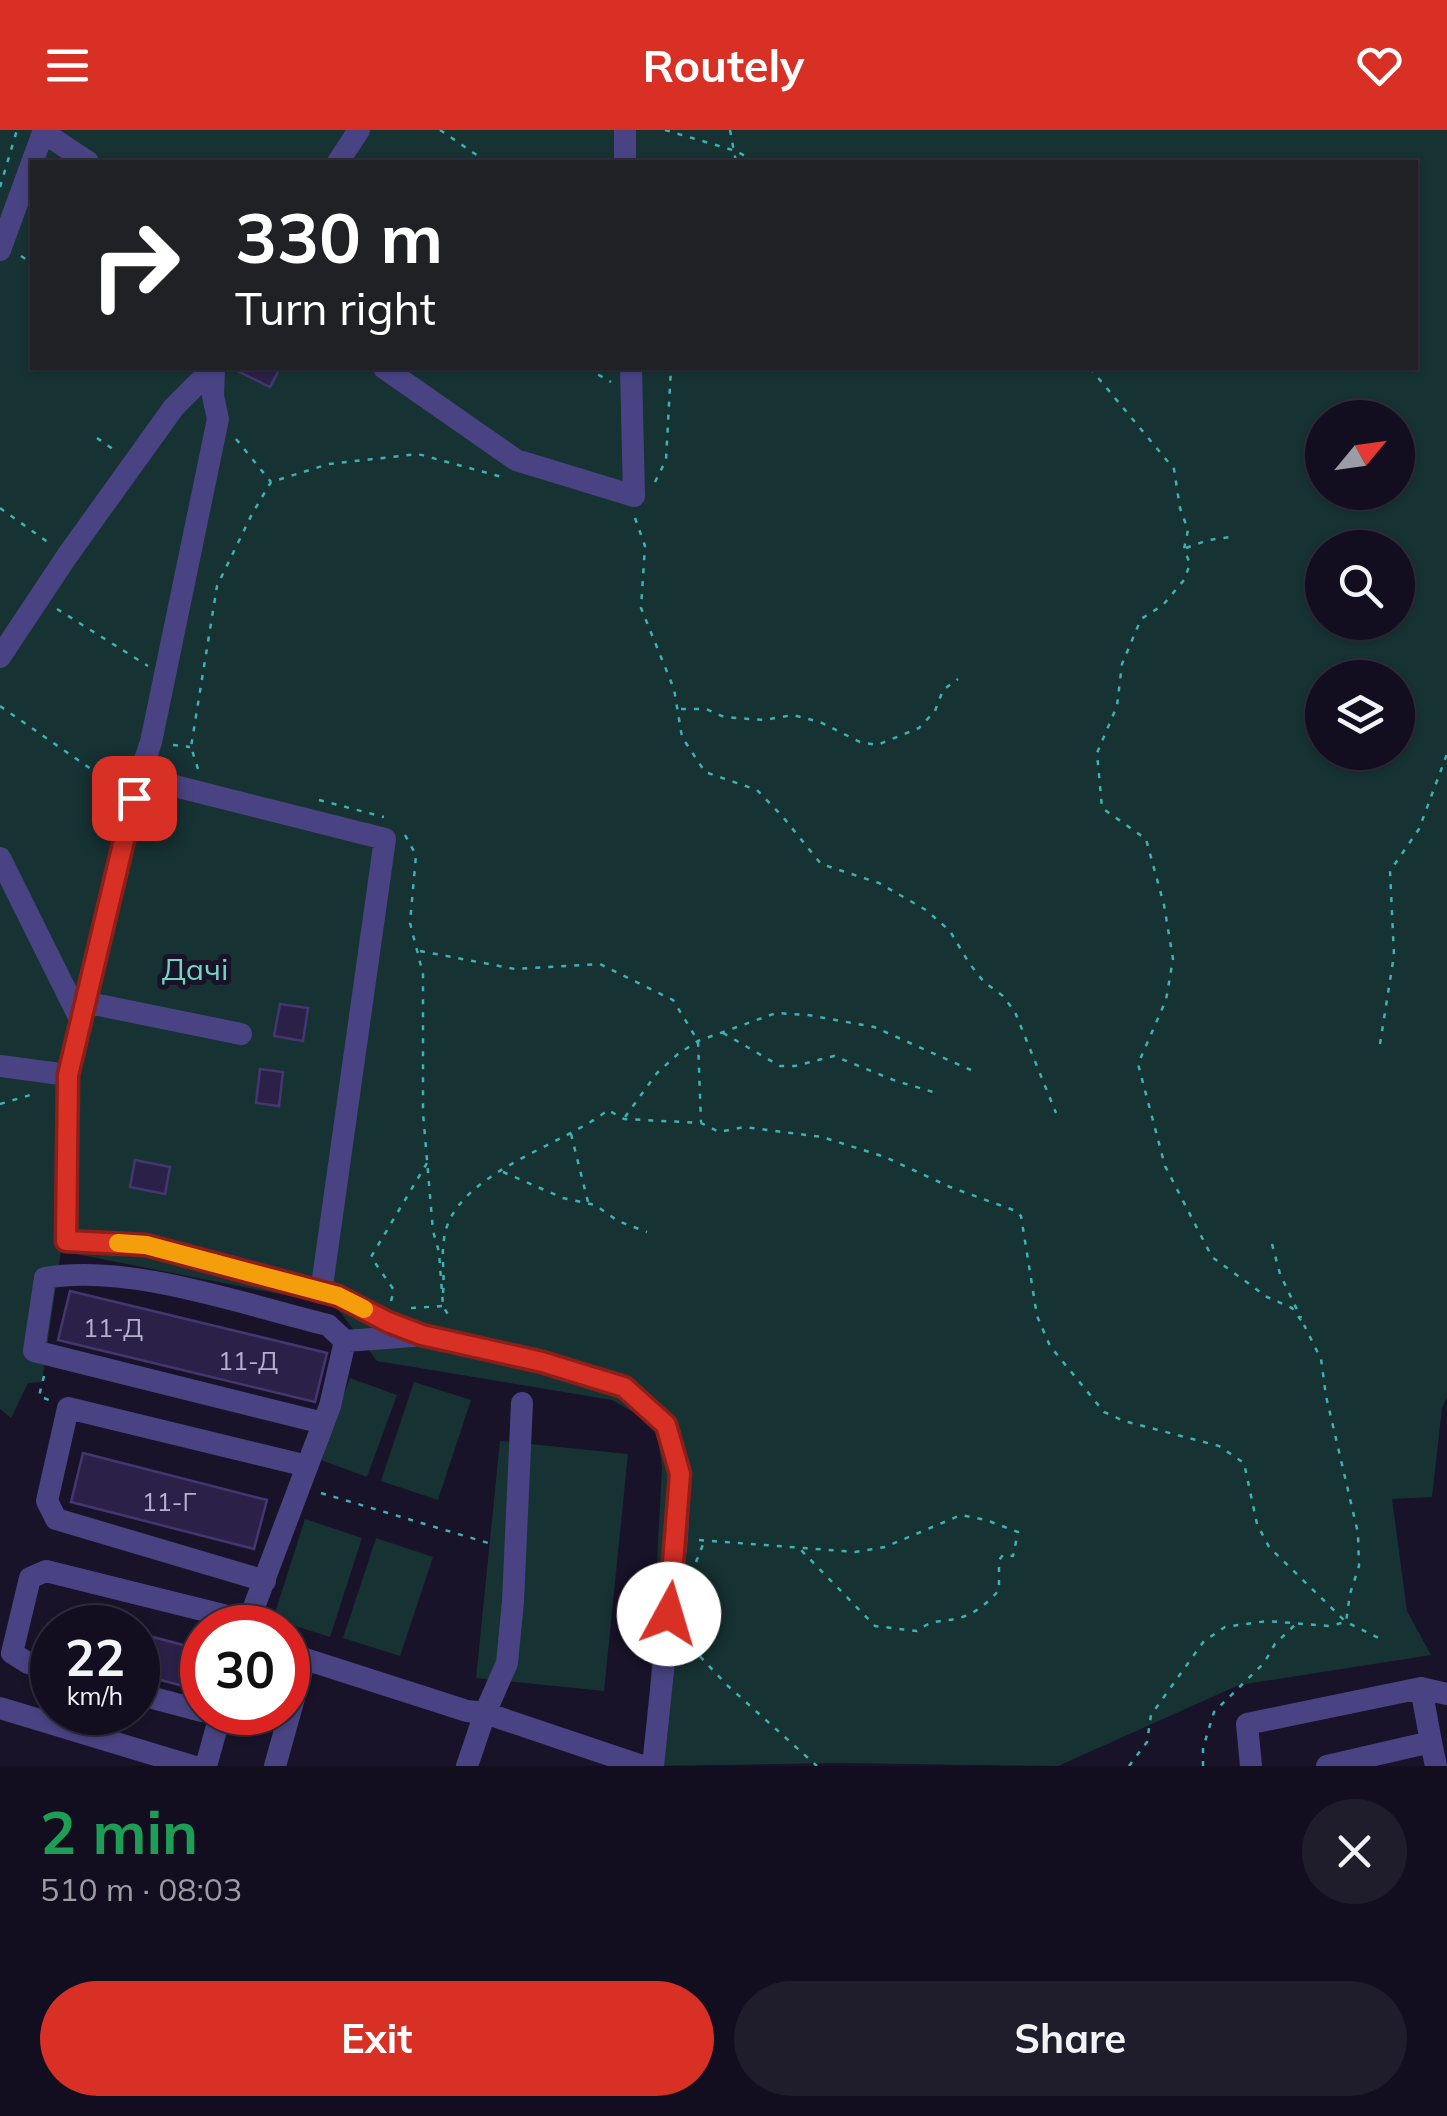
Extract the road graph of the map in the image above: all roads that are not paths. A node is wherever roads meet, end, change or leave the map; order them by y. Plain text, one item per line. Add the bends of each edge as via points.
1 (359, 130) edge
2 (624, 130) edge
3 (44, 131) edge
4 (33, 160) edge
5 (85, 160) edge
6 (339, 160) edge
7 (626, 160) edge
8 (30, 169) edge
9 (0, 250) edge
10 (212, 370) edge
11 (214, 370) edge
12 (387, 370) edge
13 (631, 375) edge
14 (0, 657) edge
15 (137, 788) junction
16 (0, 858) edge
17 (82, 1011) junction
18 (240, 1034) dead end
19 (0, 1066) edge
20 (68, 1075) junction
21 (329, 1294) junction
22 (422, 1335) junction
23 (345, 1342) junction
24 (522, 1403) dead end
25 (323, 1424) junction
26 (306, 1466) junction
27 (266, 1581) junction
28 (255, 1605) edge
29 (180, 1607) edge
30 (30, 1664) edge
31 (1421, 1688) junction
32 (1447, 1694) edge
33 (0, 1708) edge
34 (485, 1713) junction
35 (210, 1735) edge
36 (1431, 1742) junction
37 (645, 1765) edge
38 (192, 1766) edge
39 (206, 1766) edge
40 (275, 1766) edge
41 (468, 1766) edge
42 (1252, 1766) edge
43 (1326, 1766) edge
44 (1436, 1766) edge

1 - 6 street
2 - 7 street
3 - 4 street
3 - 5 street
8 - 9 street
10 - 14 street via 174,408
11 - 15 street via 218,420
12 - 13 street via 516,460 641,499
15 - 17 street
15 - 21 street via 384,839
16 - 17 street
17 - 18 street
17 - 20 street
19 - 20 street
20 - 21 street via 66,1241 146,1245
21 - 22 street
22 - 23 street
22 - 37 street via 624,1387 666,1425 680,1474 677,1539
23 - 25 street
23 - 25 street via 328,1325 154,1282 72,1273 45,1278 34,1351
24 - 34 street via 507,1663
25 - 26 street
26 - 27 street
26 - 27 street via 68,1408 48,1500 56,1519
27 - 28 street
29 - 30 street via 46,1571 30,1578 12,1653
31 - 32 street
31 - 36 street
31 - 42 street via 1247,1724
33 - 38 street
34 - 37 street
34 - 40 street via 306,1659
34 - 41 street
35 - 39 street
36 - 43 street
36 - 44 street

